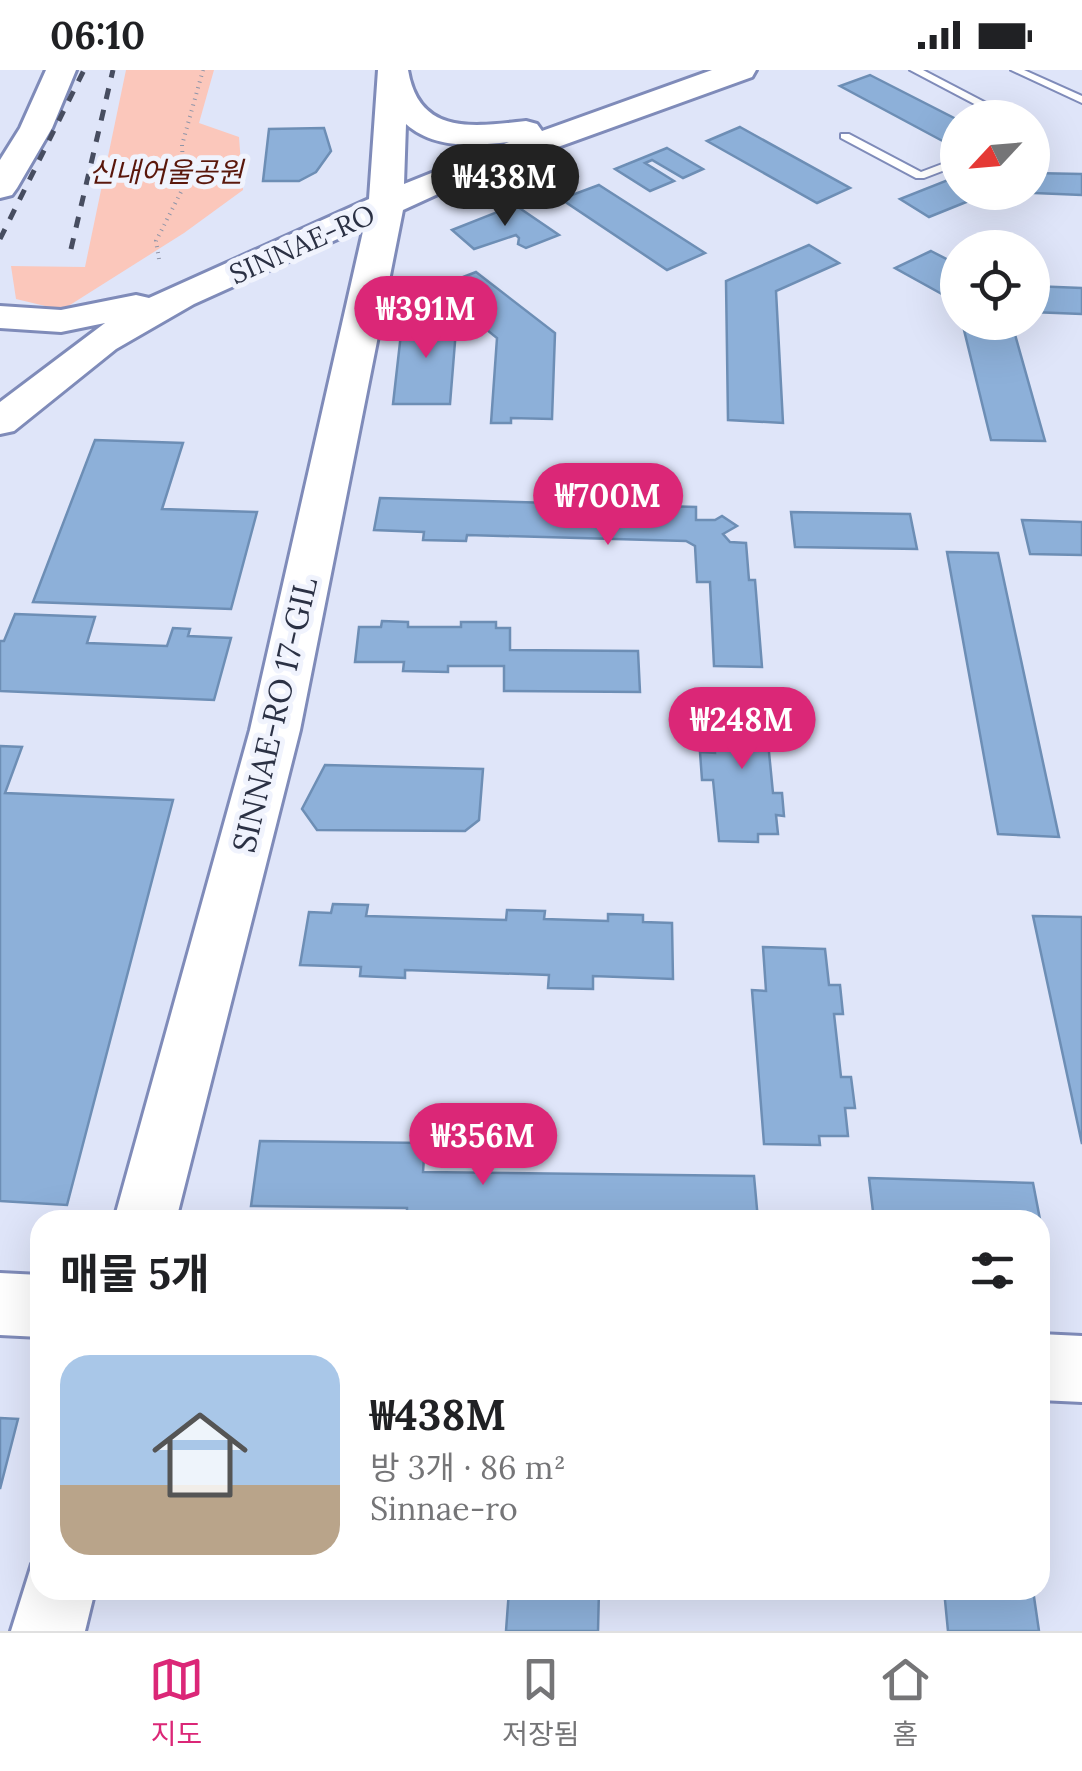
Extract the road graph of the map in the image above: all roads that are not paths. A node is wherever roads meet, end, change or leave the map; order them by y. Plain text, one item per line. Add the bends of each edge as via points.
1 (62, 70) edge
2 (741, 70) edge
3 (915, 70) edge
4 (1021, 71) edge
5 (393, 72) edge
6 (974, 100) edge
7 (1082, 100) edge
8 (583, 128) junction
9 (845, 136) dead end
10 (940, 168) edge
11 (3, 177) edge
12 (386, 206) junction
13 (234, 274) junction
14 (181, 296) junction
15 (364, 314) junction
16 (0, 317) edge
17 (0, 422) edge
18 (148, 1210) edge
19 (0, 1304) edge
20 (30, 1306) edge
21 (1050, 1367) edge
22 (1082, 1369) edge
23 (56, 1600) edge
24 (48, 1631) edge

1 - 11 street via 36,128
2 - 8 street, SINNAE-RO
3 - 6 lane
4 - 7 lane
5 - 8 street via 419,120 445,132
5 - 12 street, SINNAE-RO 17-GIL
8 - 12 street, SINNAE-RO via 462,170
9 - 10 lane via 920,176
12 - 13 street, SINNAE-RO
12 - 15 street, SINNAE-RO 17-GIL
13 - 14 street, SINNAE-RO
13 - 15 street via 297,260 337,263 354,277
14 - 16 street via 62,321
14 - 17 street, SINNAE-RO via 102,341
15 - 18 street, SINNAE-RO 17-GIL via 275,730
19 - 20 street
21 - 22 street
23 - 24 street

